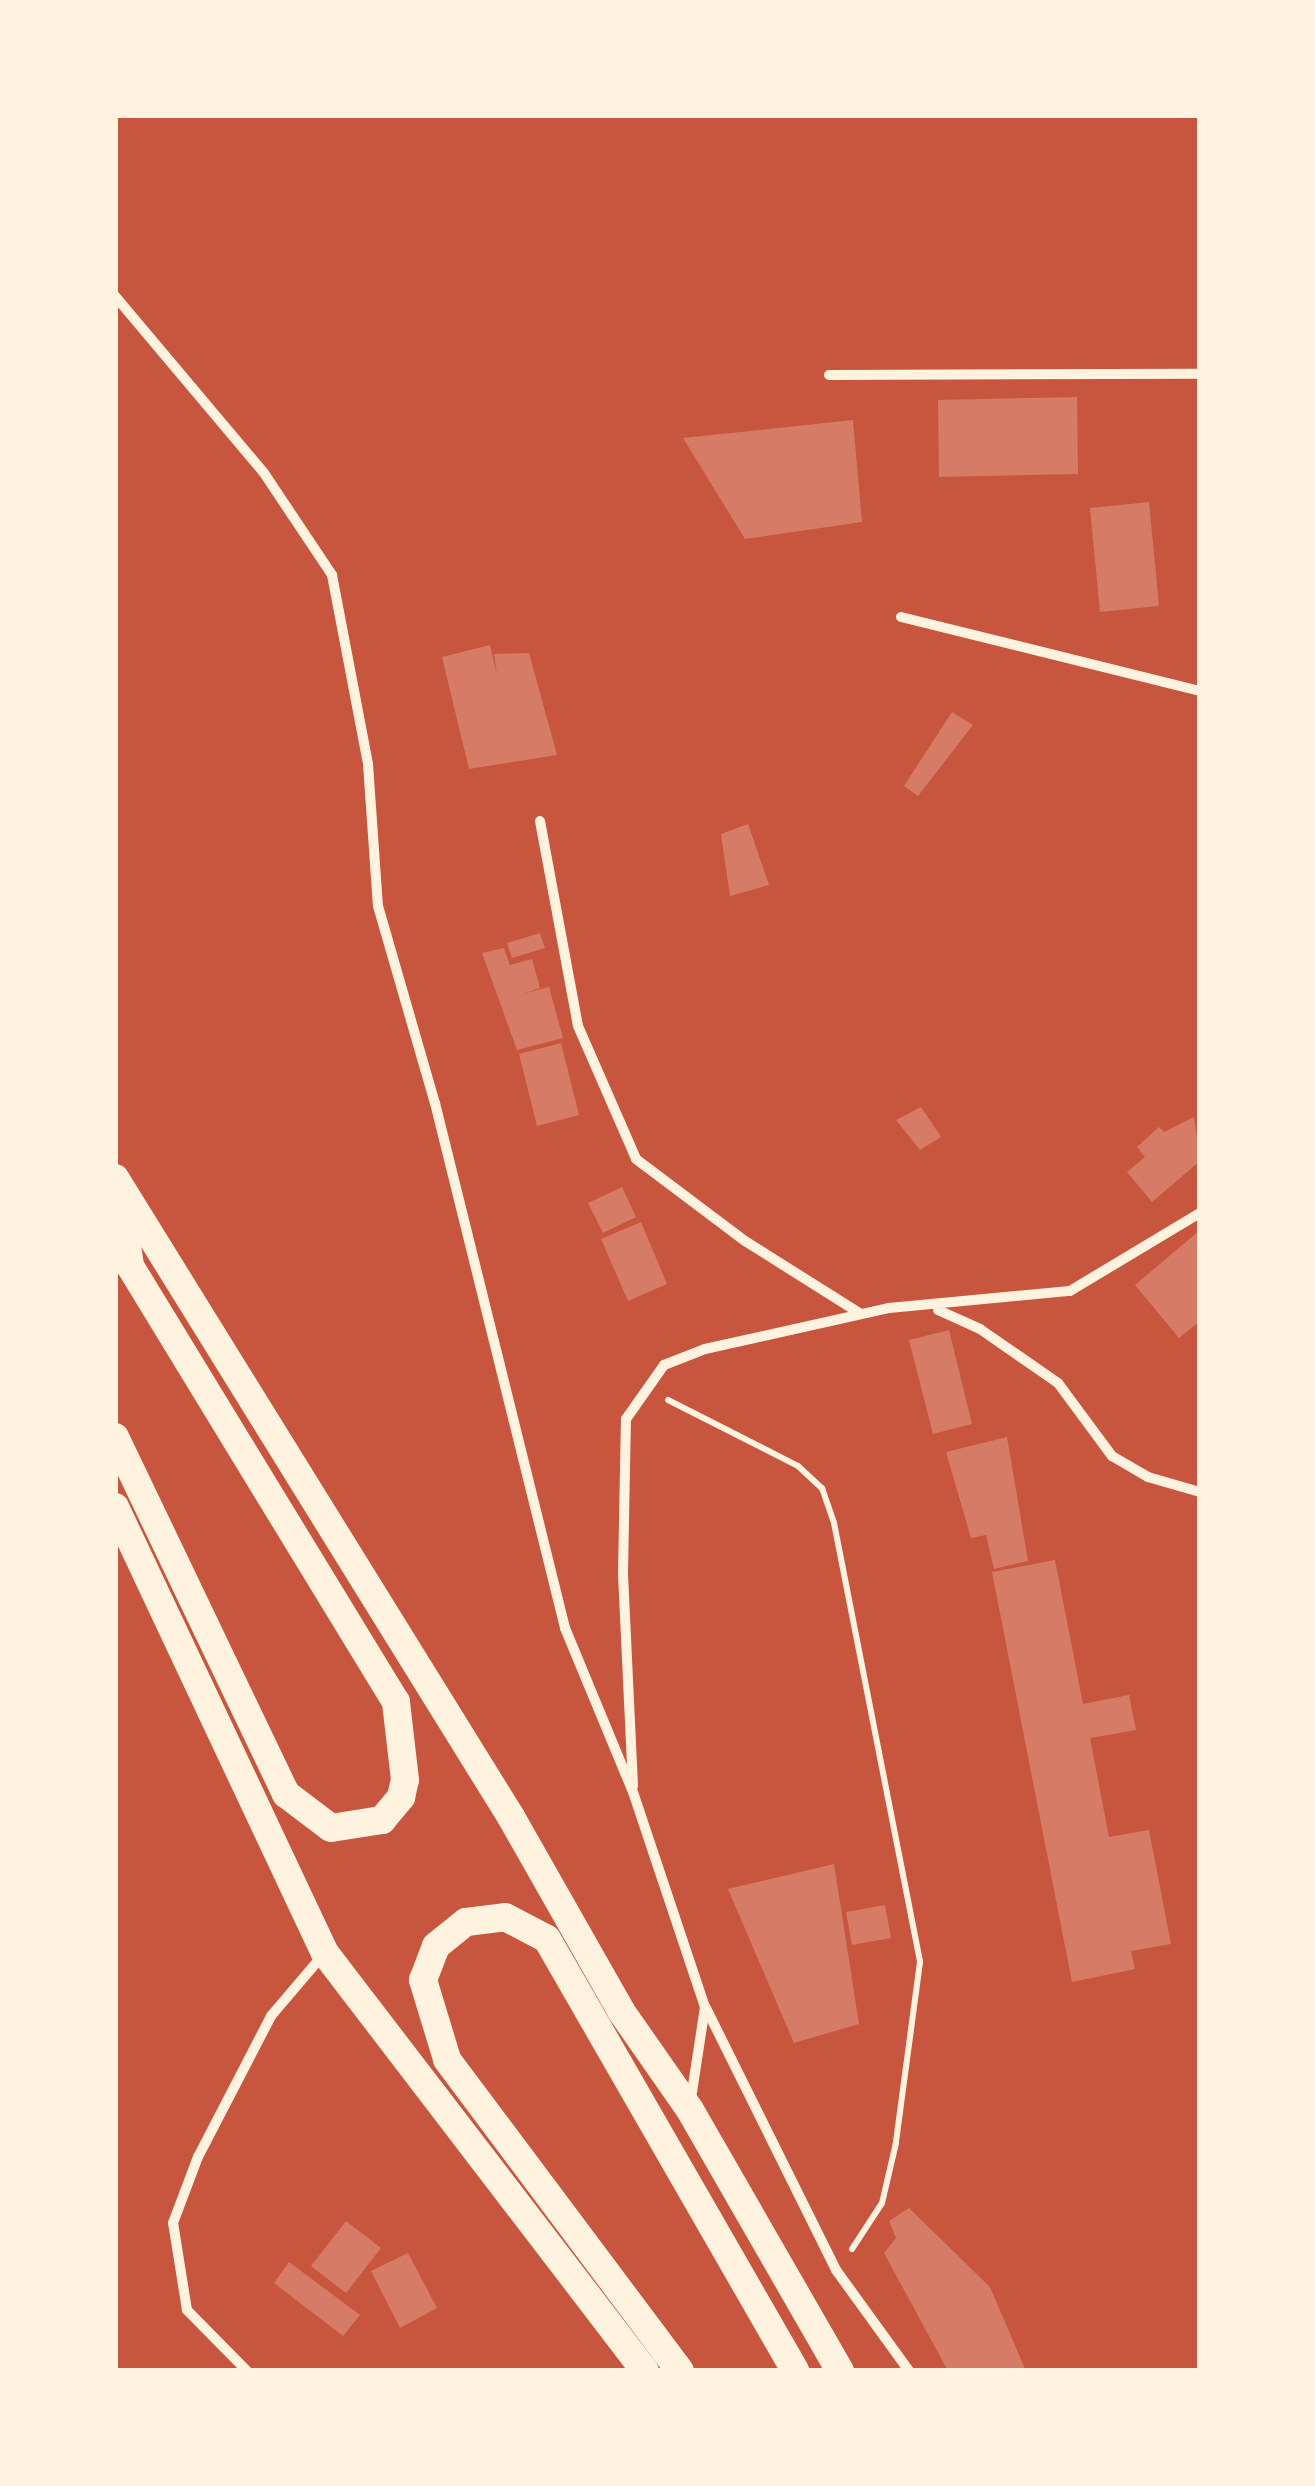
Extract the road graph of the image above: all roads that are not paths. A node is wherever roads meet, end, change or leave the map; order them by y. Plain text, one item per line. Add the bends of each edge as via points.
1 (115, 296) edge
2 (1200, 374) edge
3 (830, 375) dead end
4 (901, 617) dead end
5 (1200, 692) edge
6 (540, 821) dead end
7 (116, 1180) edge
8 (1200, 1213) edge
9 (924, 1308) junction
10 (861, 1314) junction
11 (115, 1437) edge
12 (1200, 1492) edge
13 (115, 1507) edge
14 (633, 1792) junction
15 (325, 1953) junction
16 (706, 2007) junction
17 (690, 2110) junction
18 (248, 2371) edge
19 (645, 2371) edge
20 (680, 2371) edge
21 (795, 2371) edge
22 (840, 2371) edge
23 (909, 2371) edge

1 - 14 street via 264,472 332,575 368,764 378,906 440,1122 565,1628
2 - 3 street
4 - 5 street
6 - 10 street via 578,1026 636,1159 745,1241
7 - 11 highway via 130,1266 396,1702 405,1780 401,1797 382,1820 330,1828 286,1794
7 - 17 highway via 511,1817 622,2011
8 - 9 street via 1070,1291
9 - 10 street
9 - 12 street via 949,1312 1058,1383 1112,1456 1148,1477
10 - 14 street via 676,1357 626,1419 623,1573
13 - 15 highway
14 - 16 street
15 - 18 street via 271,2016 198,2157 173,2223 187,2310
15 - 19 highway
16 - 17 street
16 - 23 street via 836,2270
17 - 22 highway
20 - 21 highway via 448,2059 423,1980 436,1946 466,1922 505,1916 547,1939

